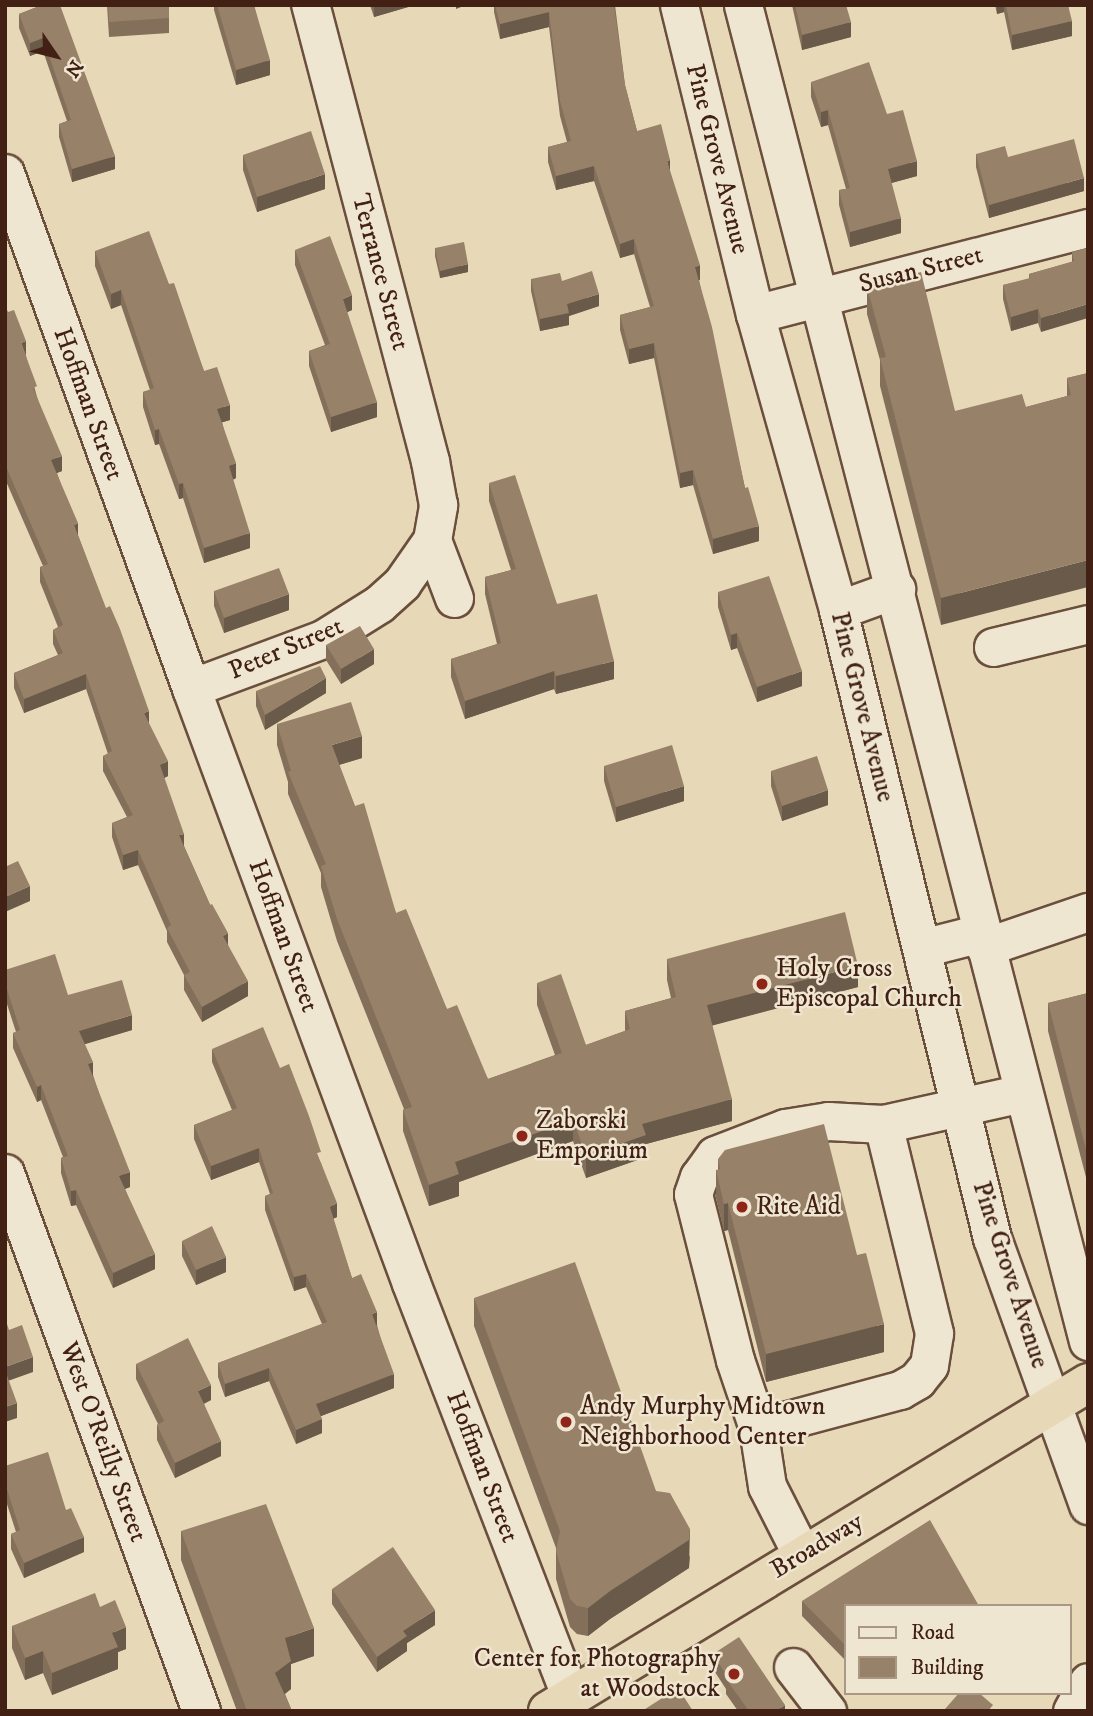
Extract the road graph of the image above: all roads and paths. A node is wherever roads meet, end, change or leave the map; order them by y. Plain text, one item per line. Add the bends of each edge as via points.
1 (310, 5) edge
2 (679, 5) edge
3 (743, 5) edge
4 (5, 173) edge
5 (1088, 228) edge
6 (818, 296) junction
7 (755, 314) junction
8 (432, 540) junction
9 (896, 589) junction
10 (454, 598) dead end
11 (838, 610) junction
12 (1088, 624) edge
13 (993, 647) dead end
14 (191, 688) junction
15 (1088, 912) edge
16 (983, 940) junction
17 (922, 948) junction
18 (1023, 1093) junction
19 (961, 1109) junction
20 (883, 1124) junction
21 (5, 1173) edge
22 (1088, 1341) edge
23 (1088, 1383) edge
24 (1053, 1405) junction
25 (758, 1428) junction
26 (1088, 1505) edge
27 (802, 1555) junction
28 (793, 1667) dead end
29 (559, 1704) edge
30 (201, 1711) edge
31 (827, 1711) edge

1 - 8 street, Terrance Street via 429,461 438,505
2 - 7 street, Pine Grove Avenue
3 - 6 street, Pine Grove Avenue
4 - 14 street, Hoffman Street
5 - 6 street, Susan Street
6 - 7 street, Susan Street
6 - 9 street, Pine Grove Avenue
7 - 11 street, Pine Grove Avenue
8 - 10 street
8 - 14 street, Peter Street via 402,583 379,604 323,639
9 - 11 street
9 - 16 street, Pine Grove Avenue
11 - 17 street, Pine Grove Avenue
12 - 13 street
14 - 29 street, Hoffman Street via 411,1283
15 - 16 street
16 - 17 street
16 - 18 street, Pine Grove Avenue
17 - 19 street, Pine Grove Avenue
18 - 19 street
18 - 22 street, Pine Grove Avenue
19 - 20 street
19 - 24 street, Pine Grove Avenue via 992,1238
20 - 25 street via 934,1333 929,1365 917,1380 900,1390
20 - 25 street via 828,1121 785,1128 715,1155 699,1177 693,1194 735,1360
21 - 30 street, West O'Reilly Street
23 - 24 highway, Broadway
24 - 26 street, Pine Grove Avenue
24 - 27 highway, Broadway
25 - 27 street via 767,1486
27 - 29 highway, Broadway
28 - 31 street

